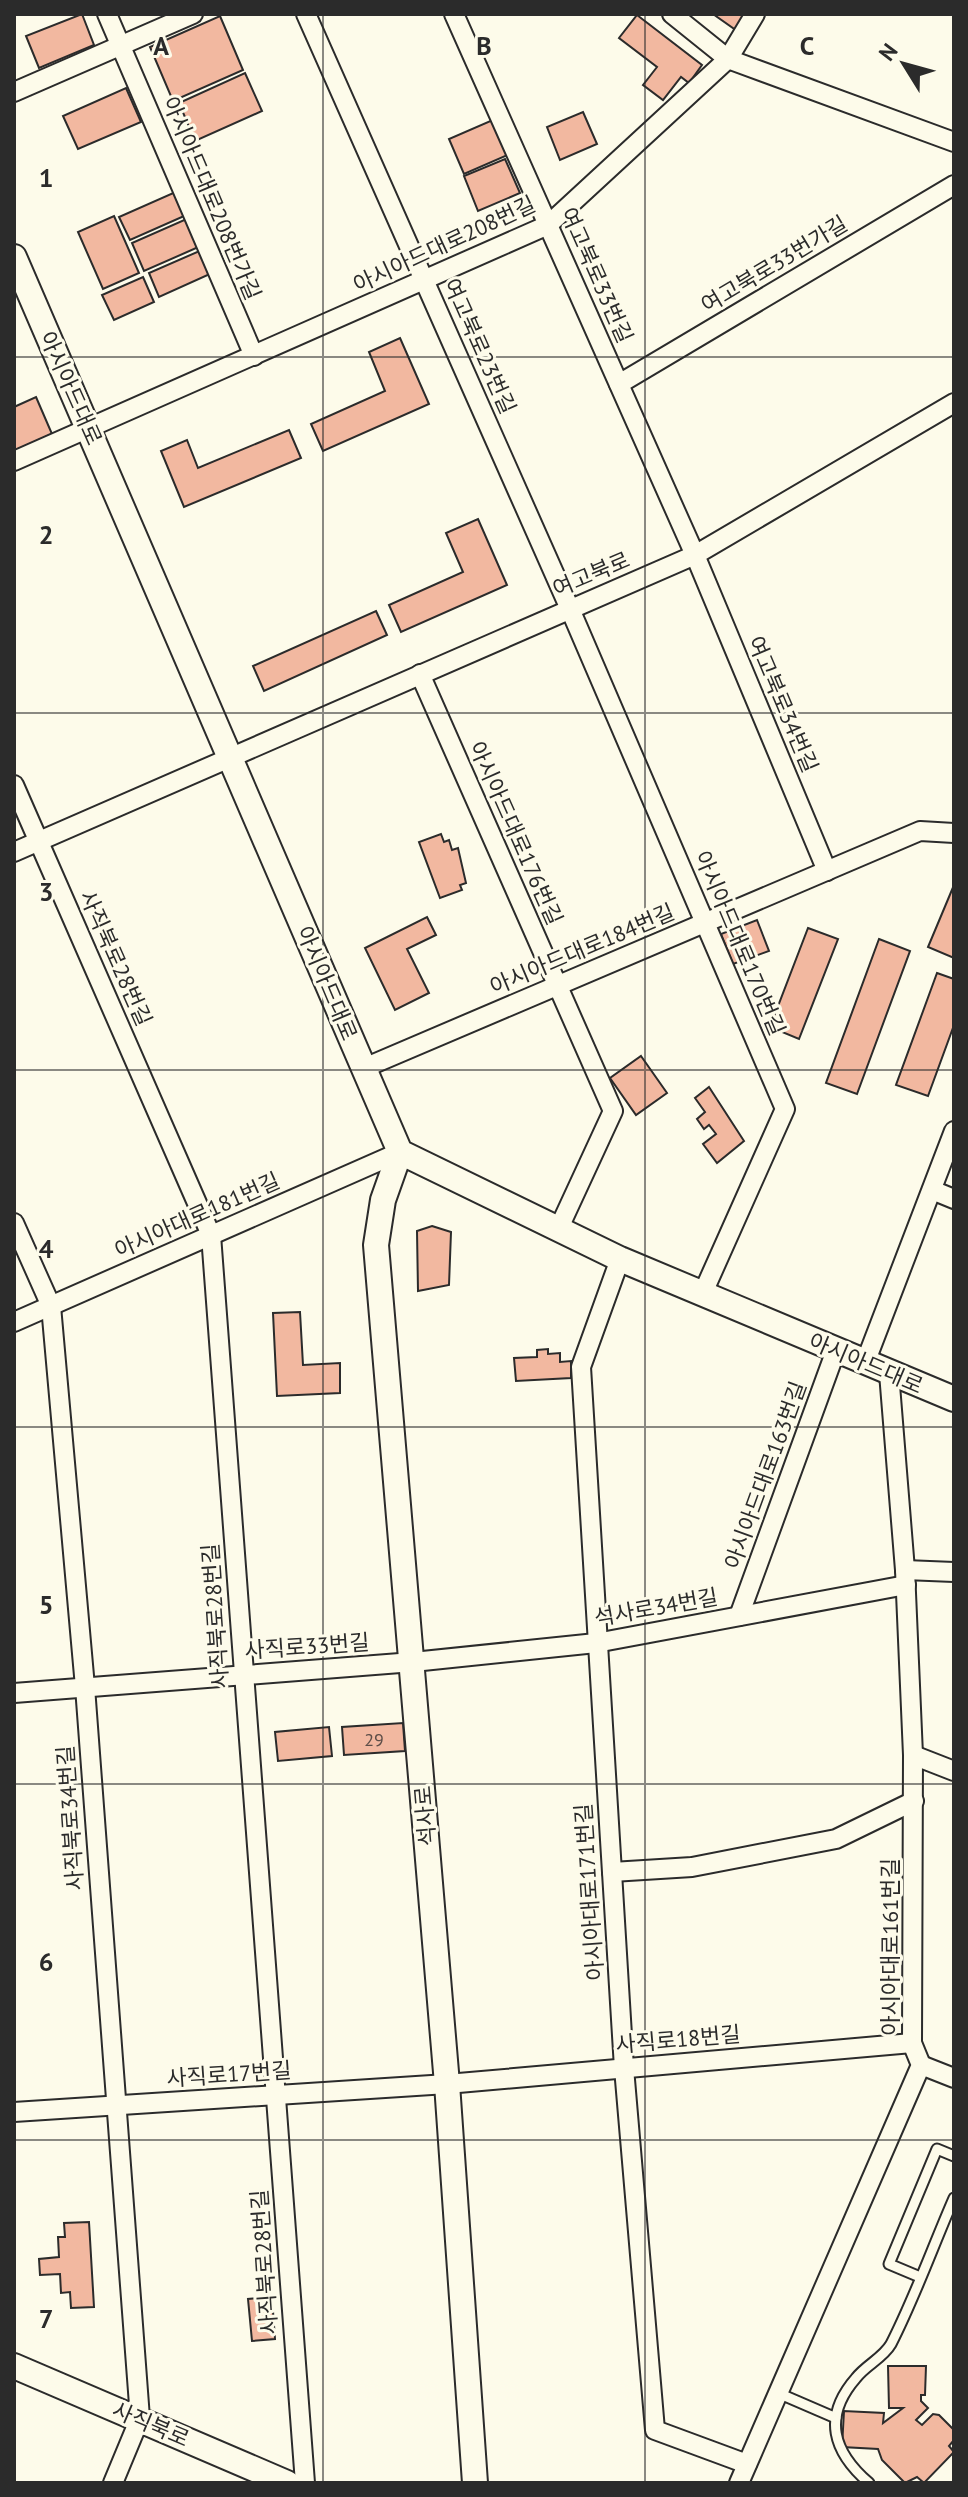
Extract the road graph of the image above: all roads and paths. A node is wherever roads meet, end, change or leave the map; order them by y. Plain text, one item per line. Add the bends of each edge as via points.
1 (107, 14) edge
2 (193, 14) edge
3 (306, 14) edge
4 (454, 14) edge
5 (672, 14) edge
6 (755, 14) edge
7 (121, 45) junction
8 (728, 59) junction
9 (14, 92) edge
10 (954, 142) edge
11 (954, 185) edge
12 (548, 225) junction
13 (14, 257) edge
14 (425, 282) junction
15 (254, 356) junction
16 (619, 384) junction
17 (954, 403) edge
18 (89, 428) junction
19 (14, 461) edge
20 (695, 555) junction
21 (570, 609) junction
22 (420, 674) junction
23 (230, 756) junction
24 (14, 785) edge
25 (954, 833) edge
26 (39, 841) junction
27 (14, 852) edge
28 (827, 871) junction
29 (705, 923) junction
30 (558, 986) junction
31 (364, 1068) junction
32 (954, 1131) edge
33 (400, 1152) junction
34 (932, 1190) junction
35 (954, 1199) edge
36 (14, 1223) edge
37 (558, 1230) junction
38 (211, 1235) junction
39 (620, 1259) junction
40 (702, 1295) junction
41 (51, 1306) junction
42 (14, 1322) edge
43 (836, 1350) junction
44 (865, 1363) junction
45 (889, 1373) junction
46 (954, 1399) edge
47 (954, 1572) edge
48 (905, 1578) junction
49 (739, 1616) junction
50 (596, 1643) junction
51 (413, 1662) junction
52 (244, 1675) junction
53 (85, 1687) junction
54 (14, 1693) edge
55 (913, 1755) junction
56 (954, 1771) edge
57 (914, 1801) junction
58 (612, 1872) junction
59 (912, 2043) junction
60 (921, 2065) junction
61 (624, 2068) junction
62 (954, 2078) edge
63 (447, 2084) junction
64 (275, 2095) junction
65 (115, 2106) junction
66 (14, 2112) edge
67 (954, 2156) edge
68 (954, 2198) edge
69 (920, 2277) junction
70 (14, 2366) edge
71 (778, 2393) junction
72 (140, 2418) junction
73 (836, 2418) junction
74 (747, 2464) junction
75 (113, 2483) edge
76 (287, 2483) edge
77 (305, 2483) edge
78 (475, 2483) edge
79 (739, 2483) edge
80 (869, 2483) edge

1 - 7 street, 아시아드대로208번가길
2 - 7 street
3 - 14 street, 여고북로23번길
4 - 12 street, 여고북로33번길
5 - 8 street
6 - 8 street, 아시아드대로208번길
7 - 9 street
7 - 15 street, 아시아드대로208번가길
8 - 10 street
8 - 12 street, 아시아드대로208번길
11 - 16 street, 여고북로33번가길
12 - 14 street, 아시아드대로208번길
12 - 16 street, 여고북로33번길
13 - 18 main road, 아시아드대로
14 - 15 street, 아시아드대로208번길
14 - 21 street, 여고북로23번길
15 - 18 street, 아시아드대로208번길
16 - 20 street, 여고북로33번길
17 - 20 street, 여고북로
18 - 19 street, 아시아드대로208번길
18 - 23 main road, 아시아드대로
20 - 21 street, 여고북로
20 - 28 street, 여고북로34번길
21 - 22 street, 여고북로
21 - 29 street, 아시아드대로170번길
22 - 23 street, 여고북로
22 - 30 street, 아시아드대로176번길
23 - 26 street, 여고북로
23 - 31 main road, 아시아드대로
24 - 26 street, 사직북로28번길
25 - 28 street, 아시아드대로184번길 via 920,831
26 - 27 street, 여고북로
26 - 38 street, 사직북로28번길
28 - 29 street, 아시아드대로184번길
29 - 30 street, 아시아드대로184번길
29 - 40 street, 아시아드대로170번길 via 785,1109
30 - 31 street, 아시아드대로184번길
30 - 37 street, 아시아드대로176번길 via 613,1111
31 - 33 main road, 아시아드대로
32 - 34 street
33 - 37 main road, 아시아드대로
33 - 38 street, 아시아대로181번길
33 - 51 main road, 석사로 via 383,1200 376,1245
34 - 35 street
34 - 44 street
36 - 41 street, 사직북로34번길
37 - 39 main road, 아시아드대로
38 - 41 street, 아시아대로181번길
38 - 52 street, 사직북로28번길
39 - 40 main road, 아시아드대로
39 - 50 street, 아시아대로171번길 via 581,1367
40 - 43 main road, 아시아드대로
41 - 42 street, 아시아대로181번길
41 - 53 street, 사직북로34번길
43 - 44 main road, 아시아드대로
43 - 49 street, 아시아드대로163번길
44 - 45 main road, 아시아드대로
45 - 46 main road, 아시아드대로
45 - 48 street, 아시아대로161번길
47 - 48 street, 석사로34번길
48 - 49 street, 석사로34번길
48 - 55 street, 아시아대로161번길
49 - 50 street, 석사로34번길
50 - 51 street, 석사로34번길
50 - 58 street, 아시아대로171번길
51 - 52 street, 사직로33번길
51 - 63 main road, 석사로
52 - 53 street, 사직로33번길
52 - 64 street, 사직북로28번길
53 - 54 street, 사직로33번길
53 - 65 street, 사직북로34번길
55 - 56 street
55 - 57 street, 아시아대로161번길
57 - 58 street via 836,1839 692,1867
57 - 59 street, 아시아대로161번길
58 - 61 street, 아시아대로171번길
59 - 60 street, 아시아대로161번길
59 - 61 street, 사직로18번길
60 - 62 street
60 - 71 street
61 - 63 street, 사직로18번길
61 - 74 street, 아시아대로171번길 via 655,2430
63 - 64 street, 사직로17번길
63 - 78 main road, 석사로
64 - 65 street, 사직로17번길
64 - 77 street, 사직북로28번길
65 - 66 street, 사직로17번길
65 - 72 street, 사직북로34번길
67 - 69 lane via 937,2149 889,2264
68 - 69 lane
69 - 73 lane via 889,2347 855,2378
70 - 72 main road, 사직북로
71 - 73 lane
71 - 74 street
72 - 75 street
72 - 76 main road, 사직북로
73 - 80 lane via 840,2453
74 - 79 street

